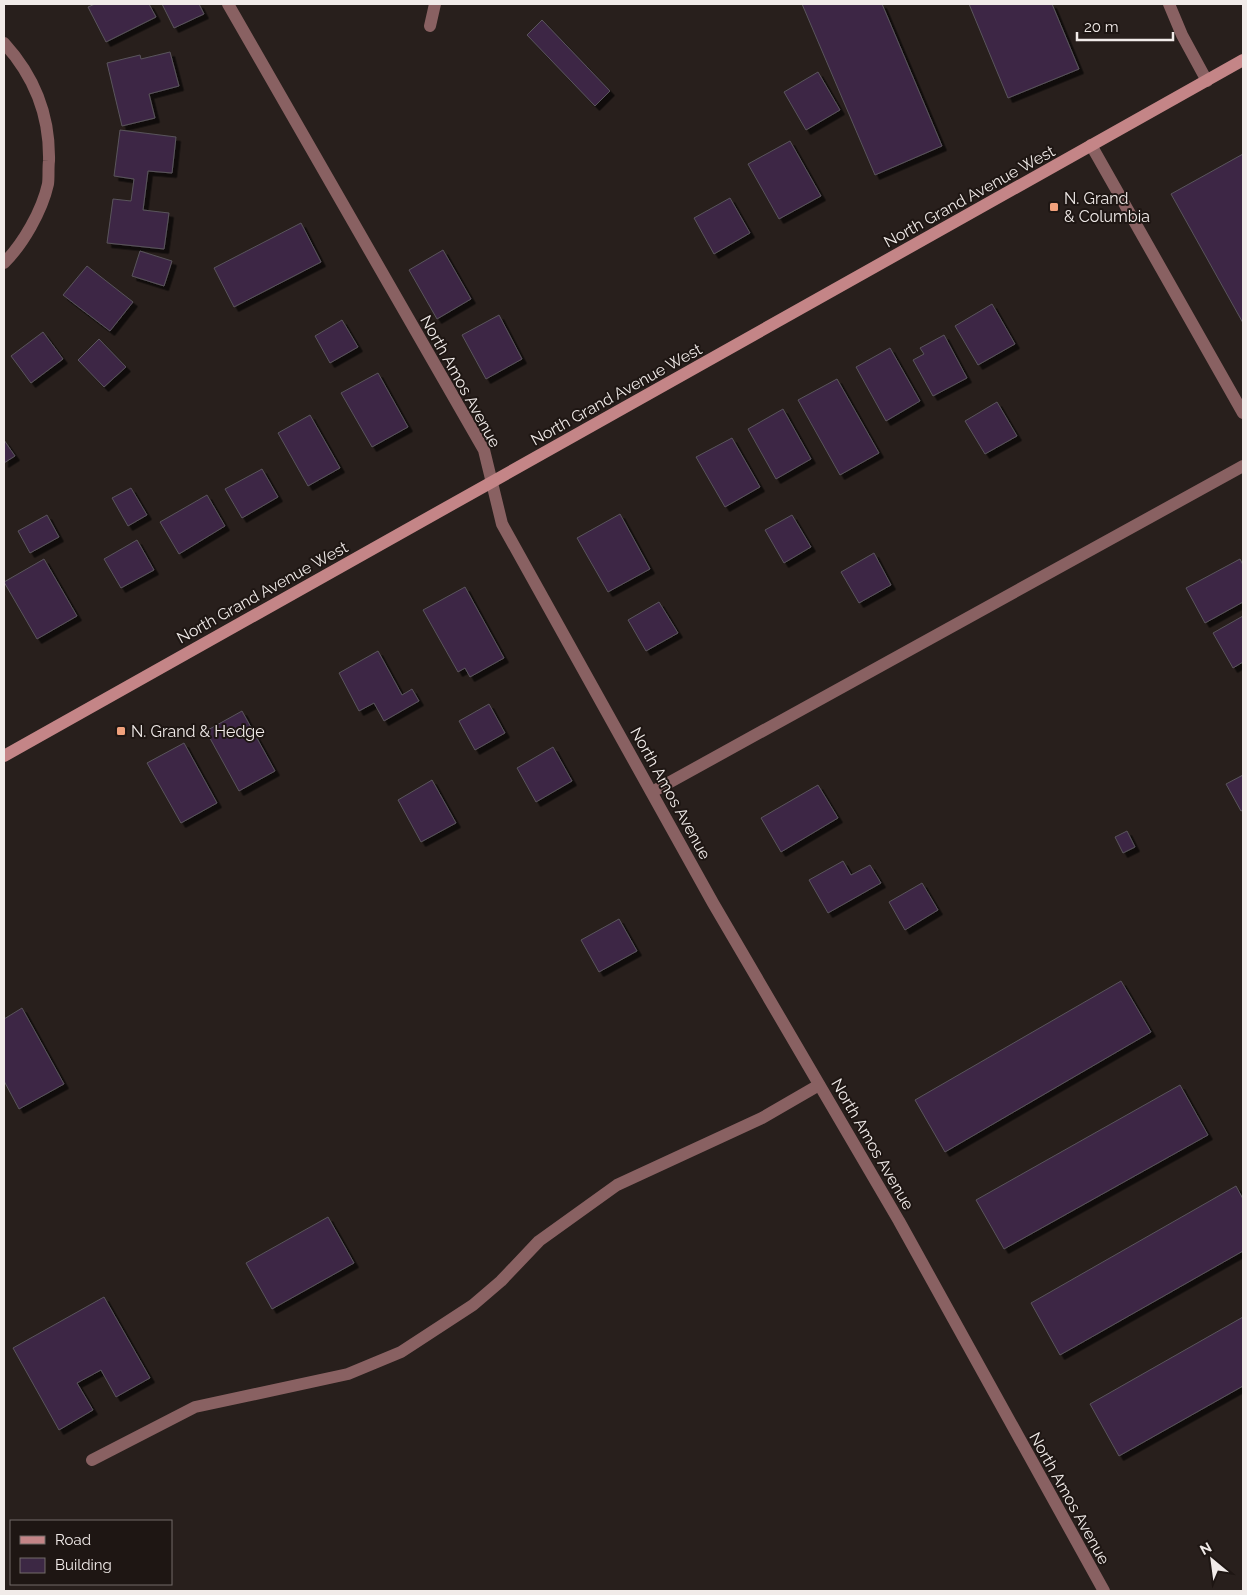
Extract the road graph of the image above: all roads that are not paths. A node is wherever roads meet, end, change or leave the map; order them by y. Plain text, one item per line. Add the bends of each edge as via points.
1 (228, 4) edge
2 (435, 4) edge
3 (1169, 4) edge
4 (430, 26) dead end
5 (4, 43) edge
6 (1243, 60) edge
7 (1207, 81) junction
8 (1091, 145) junction
9 (4, 264) edge
10 (1243, 413) edge
11 (1243, 466) edge
12 (492, 483) junction
13 (4, 755) edge
14 (652, 792) junction
15 (819, 1085) junction
16 (92, 1460) dead end
17 (1104, 1591) edge

1 - 12 street, North Amos Avenue via 484,450
2 - 4 street
3 - 7 street
5 - 9 street via 24,66 38,96 45,116 49,147 48,183 38,210 17,250
6 - 7 main road, North Grand Avenue West
7 - 8 main road, North Grand Avenue West
8 - 10 street
8 - 12 main road, North Grand Avenue West
11 - 14 street
12 - 13 main road, North Grand Avenue West
12 - 14 street, North Amos Avenue via 502,524
14 - 15 street, North Amos Avenue
15 - 16 street via 762,1118 617,1185 539,1241 501,1281 473,1304 401,1352 348,1374 195,1407
15 - 17 street, North Amos Avenue via 899,1221

